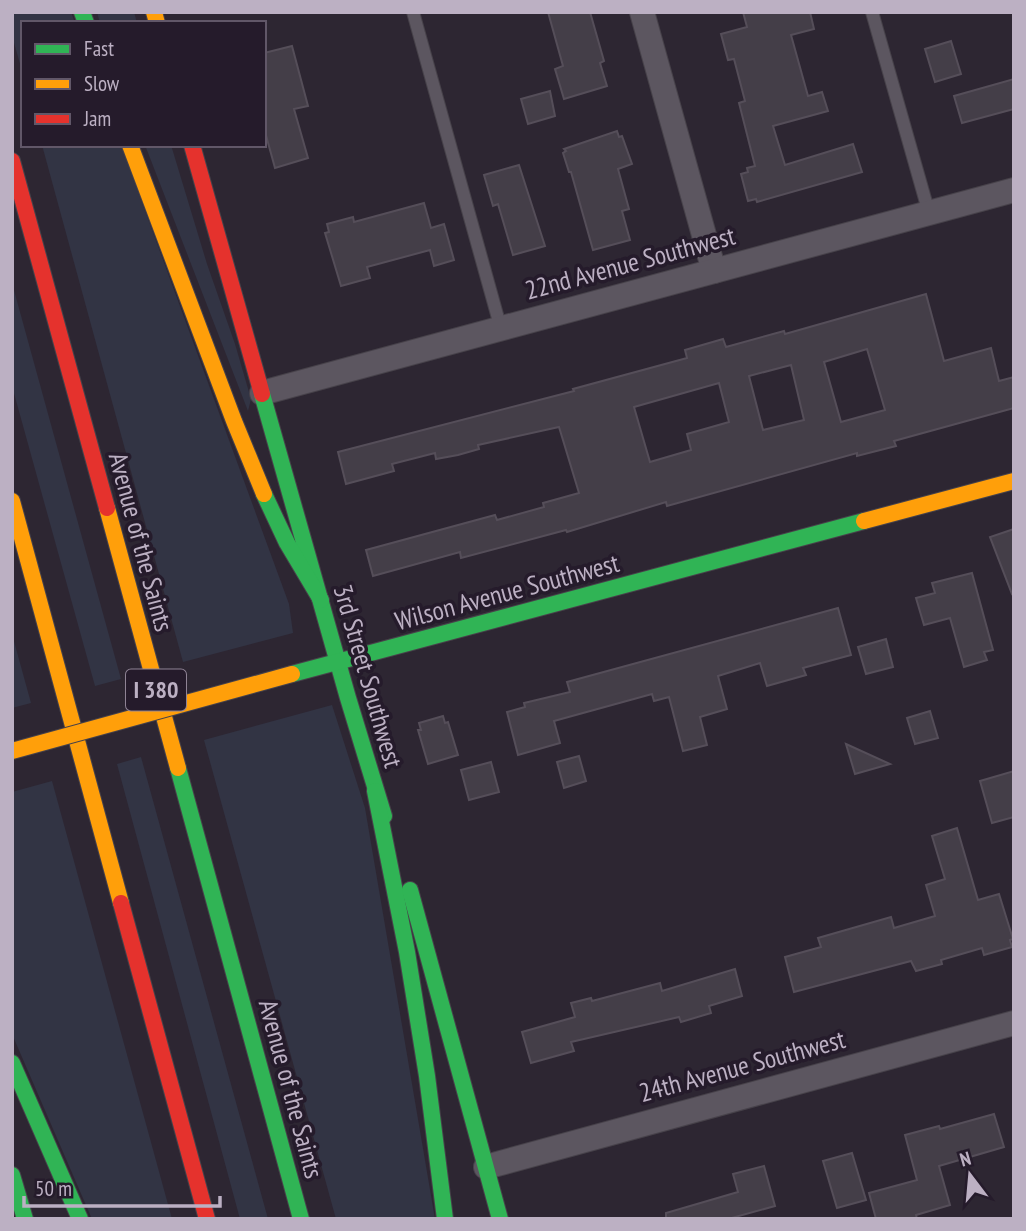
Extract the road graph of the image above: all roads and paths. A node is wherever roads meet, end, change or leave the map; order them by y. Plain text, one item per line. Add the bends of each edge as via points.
1 (412, 12) edge
2 (642, 12) edge
3 (872, 12) edge
4 (131, 147) edge
5 (193, 147) edge
6 (12, 161) edge
7 (1014, 190) edge
8 (929, 213) junction
9 (714, 271) junction
10 (501, 329) junction
11 (262, 393) junction
12 (1014, 481) edge
13 (12, 501) edge
14 (321, 600) junction
15 (338, 662) junction
16 (12, 751) edge
17 (375, 791) junction
18 (1014, 1023) edge
19 (12, 1063) edge
20 (486, 1167) junction
21 (12, 1175) edge
22 (25, 1219) edge
23 (80, 1219) edge
24 (207, 1219) edge
25 (301, 1219) edge
26 (445, 1219) edge
27 (500, 1219) edge

1 - 10 lane
2 - 9 street
3 - 8 lane
4 - 14 main road via 242,442 279,530
5 - 11 main road, 3rd Street Southwest
6 - 25 main road, Avenue of the Saints / I 380
7 - 8 street, 22nd Avenue Southwest
8 - 9 street, 22nd Avenue Southwest
9 - 10 street, 22nd Avenue Southwest
10 - 11 street, 22nd Avenue Southwest
11 - 14 main road, 3rd Street Southwest
12 - 15 main road, Wilson Avenue Southwest
13 - 24 main road
14 - 15 main road, 3rd Street Southwest
15 - 16 main road, Wilson Avenue Southwest, bridge
15 - 17 main road, 3rd Street Southwest
17 - 20 main road, 3rd Street Southwest via 415,904
17 - 26 main road via 423,1048
18 - 20 street, 24th Avenue Southwest
19 - 23 main road
20 - 27 main road, 3rd Street Southwest
21 - 22 main road

